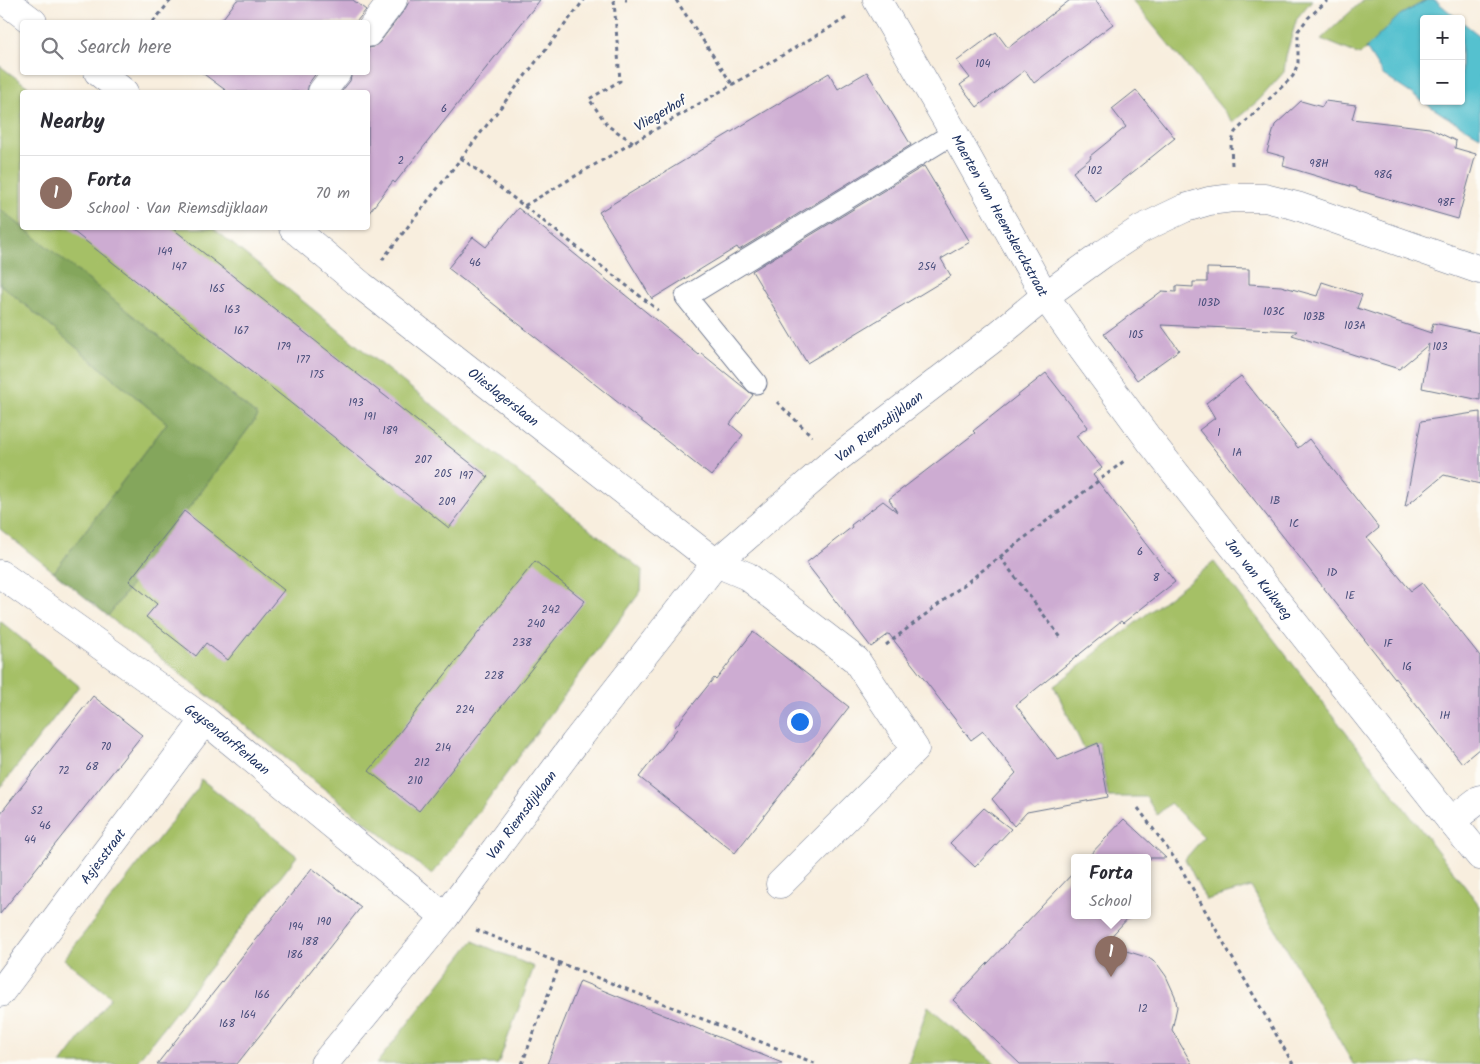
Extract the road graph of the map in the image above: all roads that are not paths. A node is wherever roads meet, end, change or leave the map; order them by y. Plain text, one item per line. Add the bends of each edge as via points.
1 (4, 0) edge
2 (393, 0) edge
3 (877, 0) edge
4 (30, 20) edge
5 (370, 31) edge
6 (102, 75) edge
7 (335, 75) edge
8 (121, 90) edge
9 (324, 90) edge
10 (954, 133) junction
11 (295, 230) edge
12 (1480, 270) edge
13 (1046, 296) junction
14 (756, 384) road end
15 (716, 563) junction
16 (0, 574) edge
17 (205, 720) junction
18 (1480, 799) edge
19 (1451, 821) junction
20 (1480, 856) edge
21 (780, 884) dead end
22 (444, 917) junction
23 (0, 993) edge
24 (324, 1064) edge

1 - 4 street
2 - 5 street
3 - 10 street, Maerten van Heemskerckstraat
6 - 8 street
7 - 9 street
10 - 13 street, Maerten van Heemskerckstraat
10 - 14 lane via 686,297
11 - 15 street, Olieslagerslaan via 362,286
12 - 13 street, Maerten van Heemskerckstraat via 1297,206 1265,198 1233,198 1185,208 1141,228
13 - 15 street, Van Riemsdijklaan via 836,460
13 - 19 street, Jan van Kuikweg via 1150,441
15 - 21 street via 748,576 856,660 915,750
15 - 22 street, Van Riemsdijklaan
16 - 17 street, Geysendorfferlaan
17 - 22 street, Geysendorfferlaan
17 - 23 street, Asjesstraat
18 - 19 street
19 - 20 street, Jan van Kuikweg
22 - 24 street, Van Riemsdijklaan

